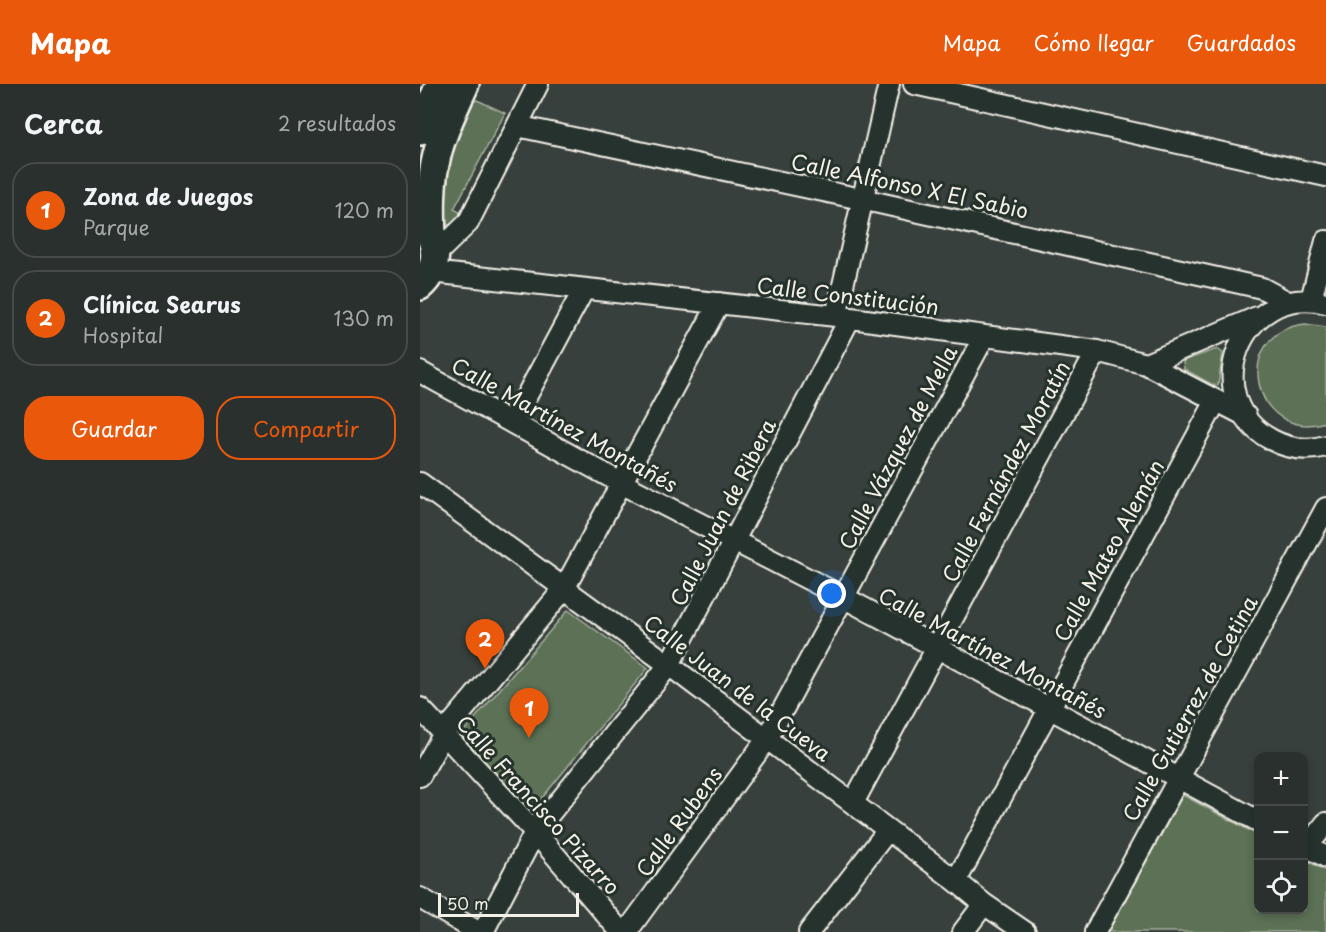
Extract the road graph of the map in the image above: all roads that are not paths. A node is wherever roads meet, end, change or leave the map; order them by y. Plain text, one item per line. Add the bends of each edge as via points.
1 (440, 84) edge
2 (465, 84) edge
3 (538, 84) edge
4 (889, 84) edge
5 (914, 84) edge
6 (517, 126) junction
7 (420, 131) edge
8 (1326, 176) edge
9 (861, 199) junction
10 (1326, 241) edge
11 (426, 266) edge
12 (584, 289) junction
13 (1322, 302) edge
14 (720, 303) junction
15 (1288, 303) junction
16 (1264, 314) junction
17 (843, 317) junction
18 (984, 337) junction
19 (1097, 351) junction
20 (1146, 364) junction
21 (420, 372) edge
22 (1216, 401) junction
23 (1246, 416) junction
24 (512, 423) junction
25 (1326, 446) edge
26 (1303, 449) junction
27 (1326, 462) edge
28 (420, 483) edge
29 (621, 483) junction
30 (1326, 508) edge
31 (733, 542) junction
32 (564, 589) junction
33 (843, 597) junction
34 (936, 650) junction
35 (669, 665) junction
36 (420, 708) edge
37 (1048, 709) junction
38 (444, 733) junction
39 (767, 739) junction
40 (420, 776) edge
41 (1178, 778) junction
42 (853, 803) junction
43 (1254, 819) edge
44 (1326, 823) edge
45 (888, 830) junction
46 (535, 832) junction
47 (1308, 843) edge
48 (1308, 848) edge
49 (1326, 857) edge
50 (956, 881) junction
51 (420, 898) edge
52 (984, 904) junction
53 (478, 932) edge
54 (483, 932) edge
55 (621, 932) edge
56 (629, 932) edge
57 (809, 932) edge
58 (963, 932) edge
59 (1025, 932) edge
60 (1095, 932) edge

1 - 7 main road
2 - 11 main road via 437,156
3 - 6 street
4 - 9 street, Calle Juan de Ribera
5 - 8 street
6 - 9 street, Calle Alfonso X El Sabio
6 - 11 street via 468,224
9 - 15 street, Calle Alfonso X El Sabio via 1262,288
9 - 17 street, Calle Juan de Ribera
10 - 13 street
11 - 12 street, Calle Constitución
12 - 14 street, Calle Constitución
12 - 24 street
13 - 15 street
14 - 17 street, Calle Constitución
14 - 29 street
15 - 16 street
16 - 20 street
16 - 23 street via 1244,334 1234,361 1234,389
17 - 18 street, Calle Constitución
17 - 31 street, Calle Juan de Ribera
18 - 19 street, Calle Constitución
18 - 33 street, Calle Vázquez de Mella
19 - 20 street, Calle Constitución
19 - 34 street, Calle Fernández Moratín
20 - 22 street, Calle Constitución
21 - 24 street, Calle Martínez Montañés
22 - 23 street, Calle Constitución
22 - 37 street, Calle Mateo Alemán
23 - 26 street via 1267,437
24 - 29 street, Calle Martínez Montañés
25 - 26 street
26 - 27 street
28 - 32 street, Calle Juan de la Cueva
29 - 31 street, Calle Martínez Montañés
29 - 32 street
30 - 41 street, Calle Gutierrez de Cetina
31 - 33 street, Calle Martínez Montañés
31 - 35 street, Calle Juan de Ribera
32 - 35 street, Calle Juan de la Cueva
32 - 38 street
33 - 34 street, Calle Martínez Montañés
33 - 39 street, Calle Vázquez de Mella
34 - 37 street, Calle Martínez Montañés
34 - 42 street, Calle Fernández Moratín
35 - 39 street, Calle Juan de la Cueva
35 - 46 street, Calle Juan de Ribera
36 - 38 street, Calle Francisco Pizarro
37 - 41 street, Calle Martínez Montañés
37 - 50 street, Calle Mateo Alemán
38 - 40 street
38 - 46 street, Calle Francisco Pizarro
39 - 42 street, Calle Juan de la Cueva
39 - 56 street, Calle Rubens
41 - 43 street, Calle Martínez Montañés
41 - 60 street, Calle Gutierrez de Cetina
42 - 45 street, Calle Juan de la Cueva
44 - 47 street
45 - 50 street, Calle Juan de la Cueva
45 - 57 street
46 - 54 street, Calle Juan de Ribera
46 - 55 street, Calle Francisco Pizarro
48 - 49 street
50 - 52 street, Calle Juan de la Cueva
51 - 53 street
52 - 58 street
52 - 59 street, Calle Juan de la Cueva

